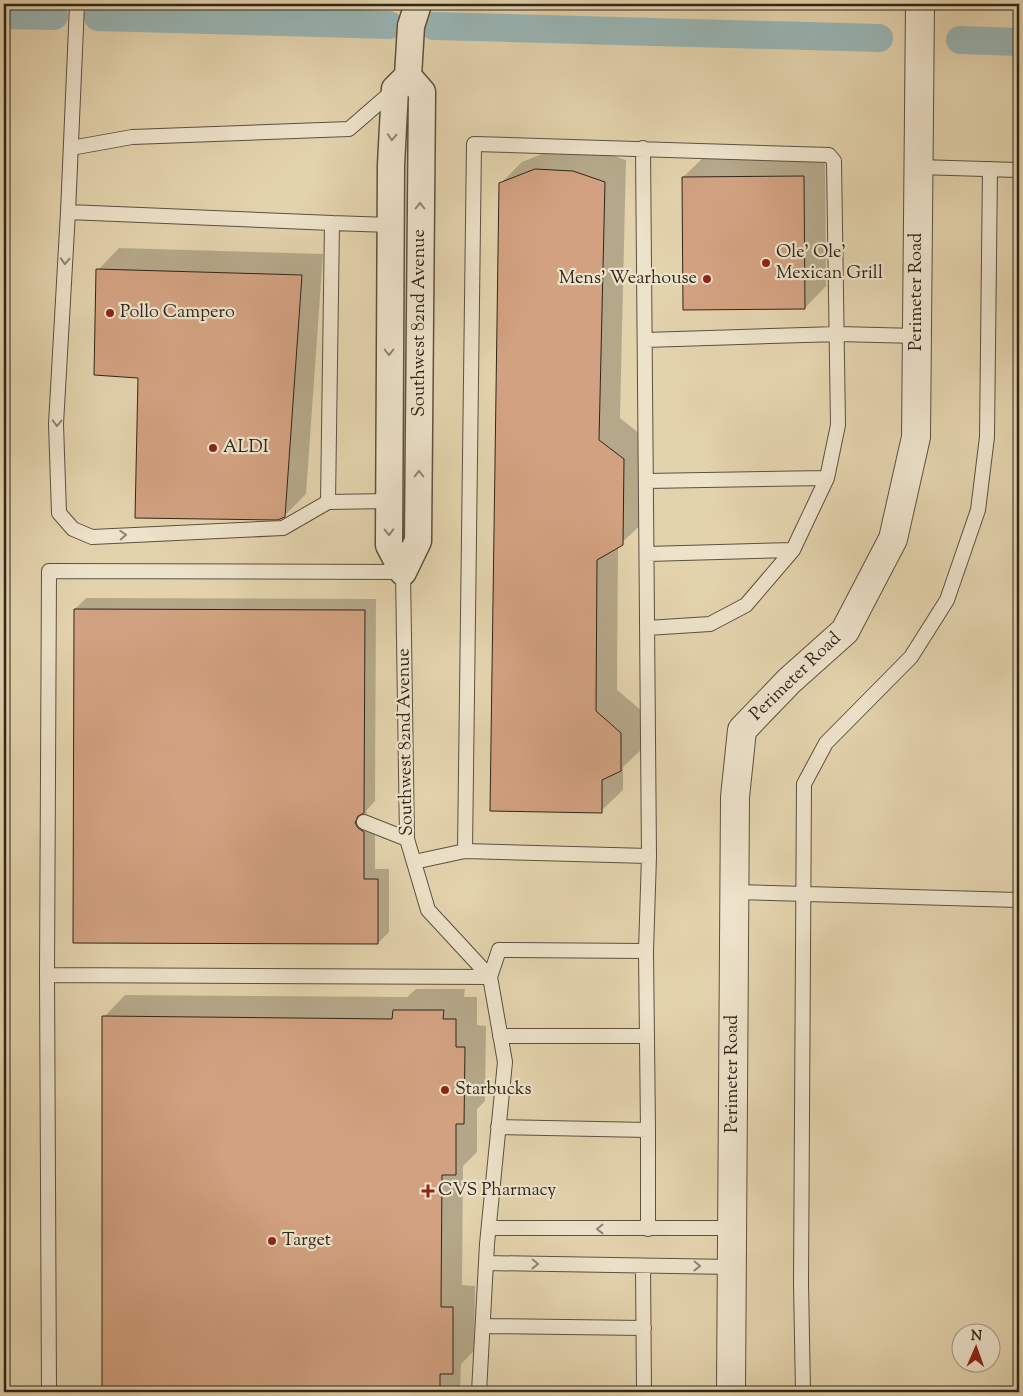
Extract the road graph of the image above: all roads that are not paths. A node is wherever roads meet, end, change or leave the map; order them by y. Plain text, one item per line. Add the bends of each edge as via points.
1 (77, 4) edge
2 (418, 4) edge
3 (920, 4) edge
4 (401, 82) junction
5 (70, 148) junction
6 (643, 148) junction
7 (918, 166) junction
8 (990, 169) junction
9 (1019, 170) edge
10 (68, 212) junction
11 (332, 223) junction
12 (390, 225) junction
13 (390, 323) junction
14 (420, 324) junction
15 (838, 334) junction
16 (917, 336) junction
17 (644, 340) junction
18 (827, 478) junction
19 (646, 481) junction
20 (328, 502) junction
21 (389, 502) junction
22 (793, 550) junction
23 (647, 554) junction
24 (403, 572) junction
25 (647, 628) junction
26 (364, 822) dead end
27 (407, 839) junction
28 (465, 851) junction
29 (649, 856) junction
30 (414, 862) junction
31 (735, 892) junction
32 (802, 894) junction
33 (1019, 900) edge
34 (646, 951) junction
35 (47, 975) junction
36 (490, 977) junction
37 (500, 1036) junction
38 (647, 1036) junction
39 (498, 1127) junction
40 (648, 1130) junction
41 (489, 1228) junction
42 (732, 1228) junction
43 (648, 1229) junction
44 (486, 1263) junction
45 (644, 1266) junction
46 (732, 1267) junction
47 (483, 1326) junction
48 (644, 1328) junction
49 (49, 1392) edge
50 (479, 1392) edge
51 (644, 1392) edge
52 (731, 1392) edge
53 (803, 1392) edge

1 - 5 lane
2 - 4 street, Southwest 82nd Avenue
3 - 7 street, Perimeter Road
4 - 5 lane via 349,129 132,137
4 -> 12 street, Southwest 82nd Avenue
14 -> 4 street, Southwest 82nd Avenue via 422,92
5 - 10 lane
6 - 15 lane via 832,157
6 - 17 lane
6 - 28 lane via 474,144
7 - 8 lane
7 - 16 street, Perimeter Road
8 - 9 lane
8 - 32 lane via 987,436 978,510 947,600 911,657 826,743 804,784
10 - 11 lane
10 -> 20 lane via 56,424 59,513 73,529 92,537 283,528
11 - 12 lane
11 - 20 lane
12 - 13 street, Southwest 82nd Avenue
13 - 14 street
13 -> 21 street, Southwest 82nd Avenue
24 -> 14 street, Southwest 82nd Avenue via 418,541
15 - 16 lane
15 - 17 lane
15 - 18 lane via 838,425
16 - 31 street, Perimeter Road via 916,437 893,539 845,631 789,681 742,730 735,797
17 - 19 lane
18 - 19 lane
18 - 22 lane
19 - 23 lane
20 - 21 lane
21 -> 24 street, Southwest 82nd Avenue via 389,545
22 - 23 lane
22 - 25 lane via 746,605 710,624
23 - 25 lane
24 - 27 lane, Southwest 82nd Avenue
24 - 35 lane via 48,571
25 - 29 lane
26 - 27 lane
27 - 30 lane, Southwest 82nd Avenue
28 - 29 lane
28 - 30 lane
29 - 34 lane
30 - 36 lane, Southwest 82nd Avenue via 428,910
31 - 32 lane
31 - 42 street, Perimeter Road
32 - 33 lane
32 - 53 lane
34 - 36 lane via 499,950
34 - 38 lane
35 - 36 lane
35 - 49 lane
36 - 37 lane
37 - 38 lane
37 - 39 lane via 504,1062
38 - 40 lane
39 - 40 lane
39 - 41 lane
40 - 43 lane
43 -> 41 lane
41 - 44 lane
42 - 43 lane
42 - 46 street, Perimeter Road
44 -> 45 lane
44 - 47 lane
45 -> 46 lane
45 - 48 lane
46 - 52 street, Perimeter Road
47 - 48 lane
47 - 50 lane
48 - 51 lane

